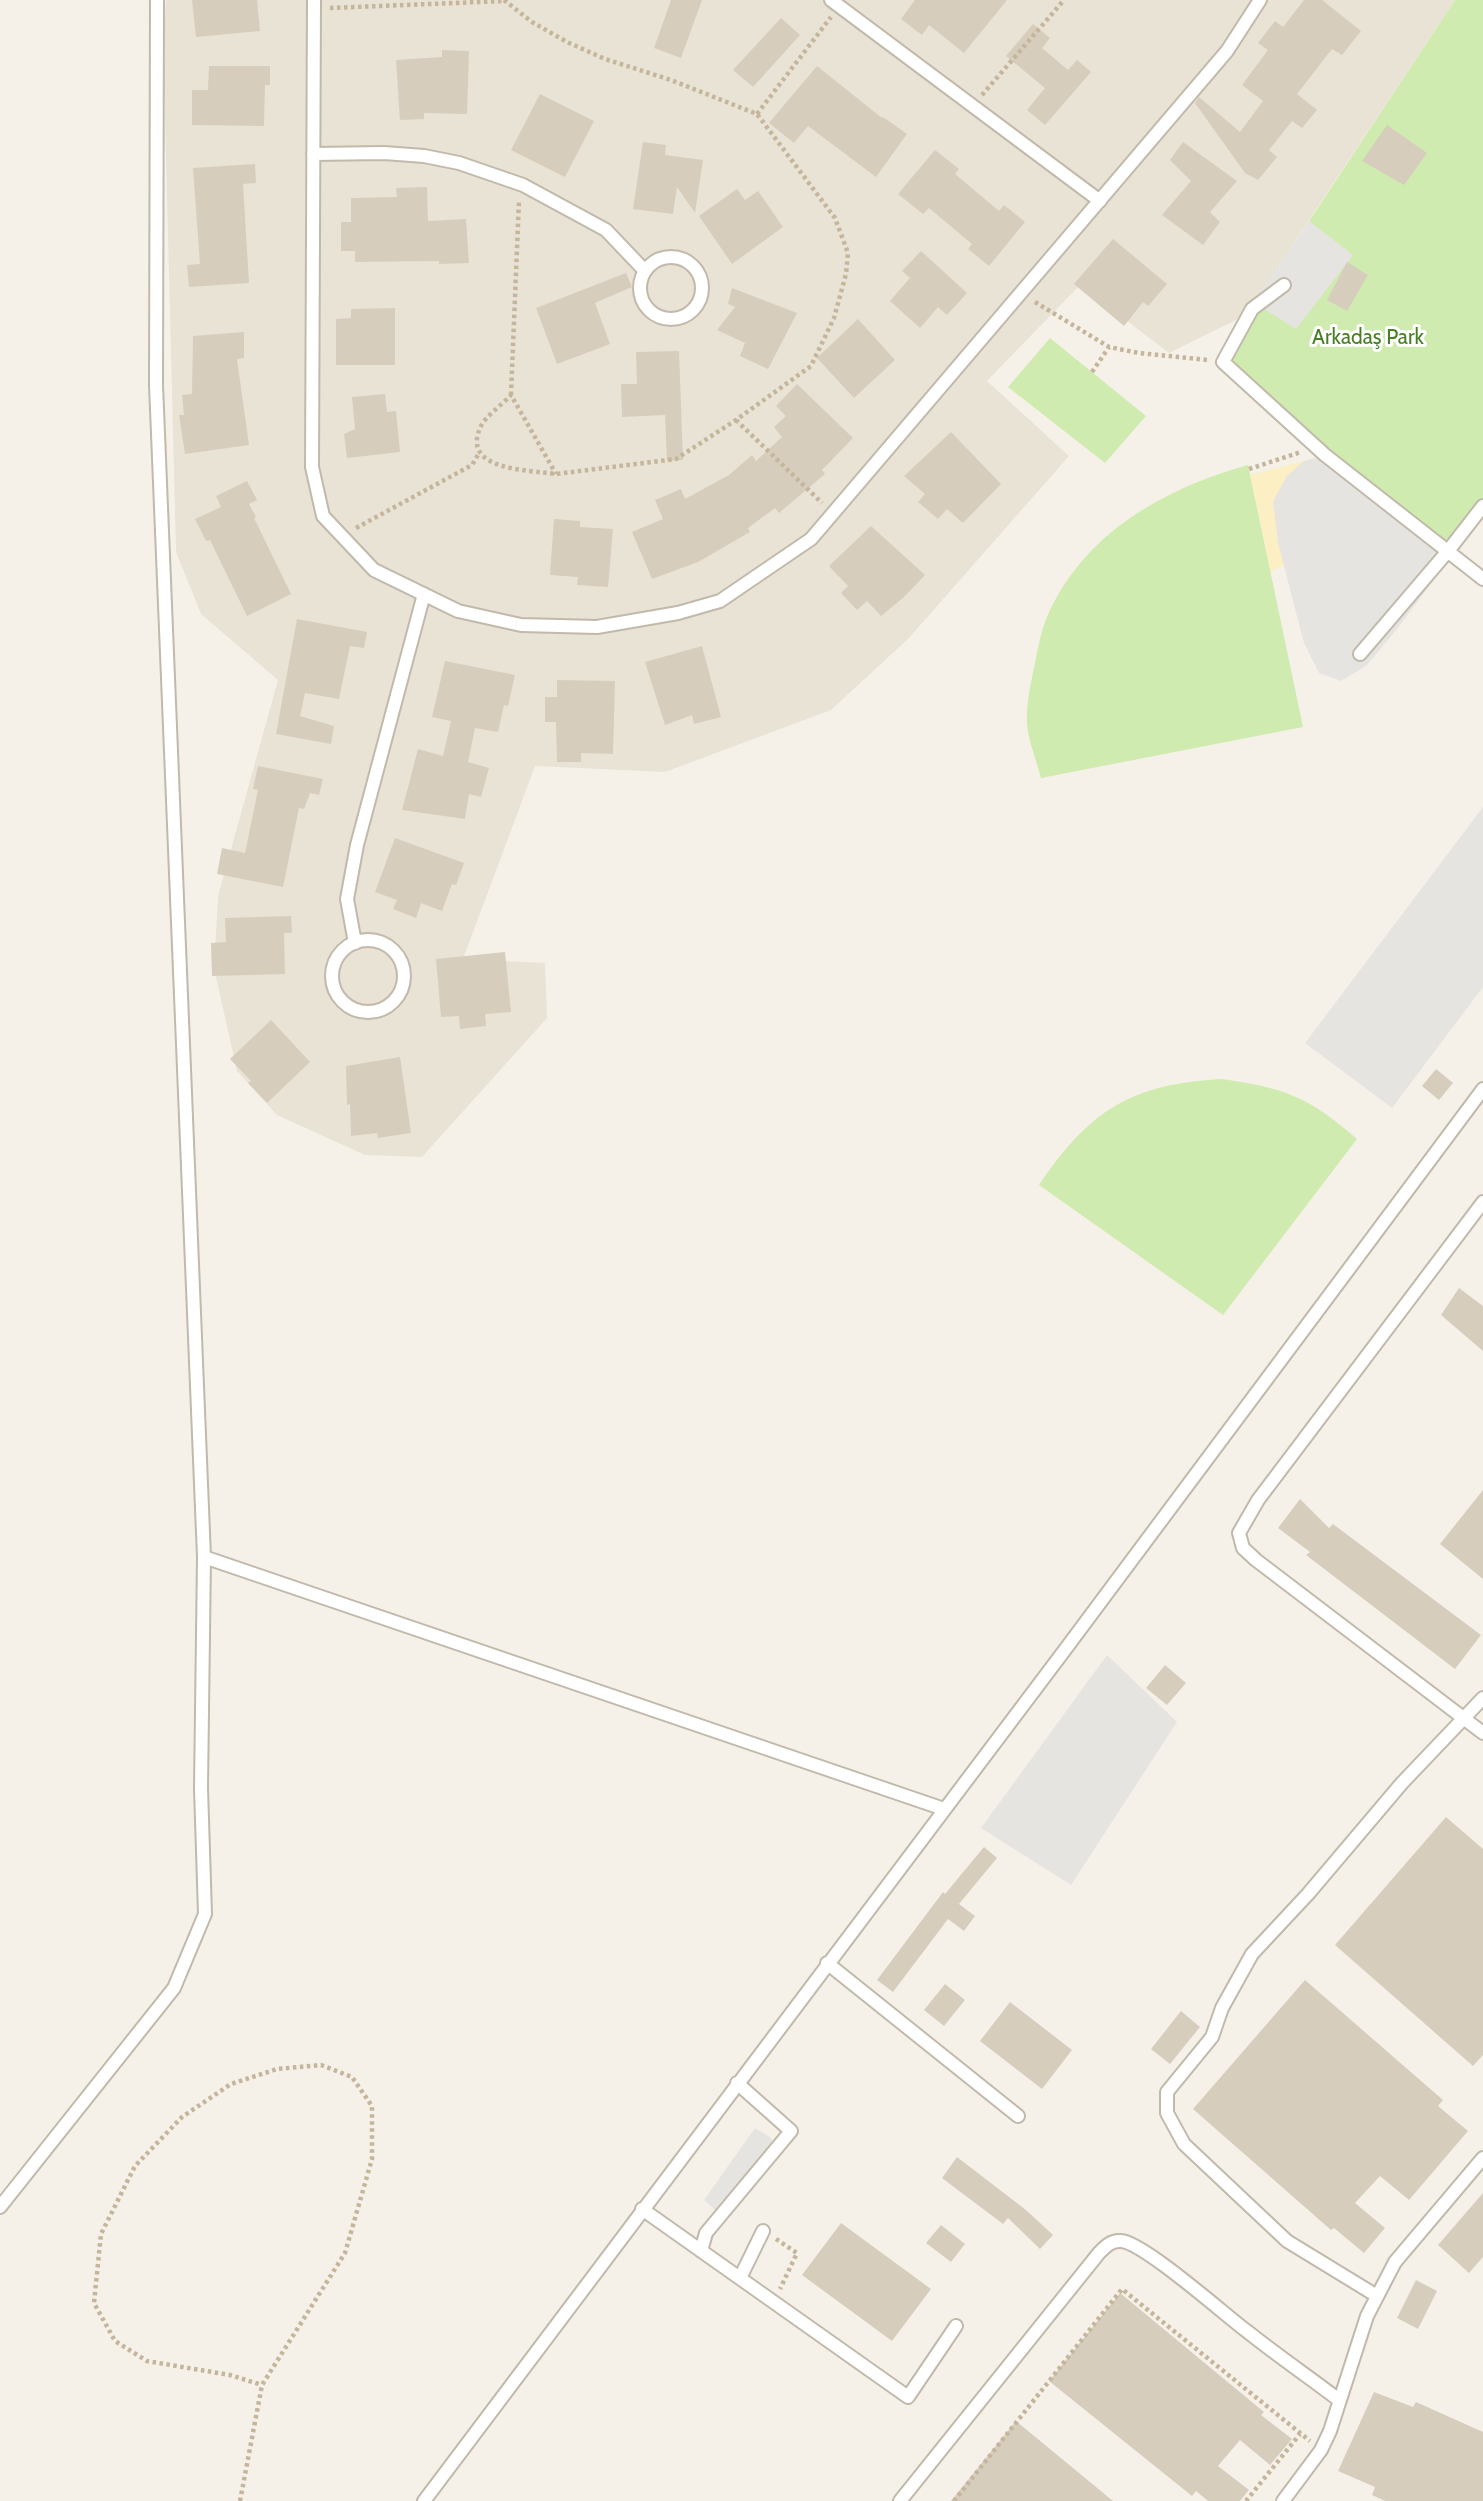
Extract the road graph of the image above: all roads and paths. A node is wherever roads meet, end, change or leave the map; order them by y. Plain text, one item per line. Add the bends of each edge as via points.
1 (158, 0) edge
2 (504, 0) edge
3 (1064, 0) edge
4 (1260, 0) edge
5 (835, 3) edge
6 (314, 4) edge
7 (973, 106) junction
8 (757, 114) junction
9 (313, 154) junction
10 (520, 184) junction
11 (1100, 201) junction
12 (645, 271) junction
13 (1284, 285) dead end
14 (1021, 293) junction
15 (1109, 347) junction
16 (1223, 362) junction
17 (1093, 372) dead end
18 (511, 395) junction
19 (736, 420) junction
20 (1317, 447) junction
21 (479, 453) junction
22 (1249, 469) dead end
23 (556, 474) junction
24 (1483, 506) edge
25 (832, 514) junction
26 (338, 533) junction
27 (1448, 551) junction
28 (1483, 579) edge
29 (424, 594) junction
30 (1360, 654) dead end
31 (355, 943) junction
32 (1483, 1089) edge
33 (1483, 1202) edge
34 (204, 1557) junction
35 (1483, 1698) edge
36 (1463, 1718) junction
37 (1483, 1733) edge
38 (944, 1808) junction
39 (827, 1963) junction
40 (737, 2082) junction
41 (1018, 2116) dead end
42 (1483, 2158) edge
43 (0, 2207) edge
44 (642, 2209) junction
45 (764, 2231) dead end
46 (701, 2251) junction
47 (740, 2278) junction
48 (1377, 2296) junction
49 (956, 2326) dead end
50 (262, 2385) junction
51 (1339, 2400) junction
52 (1290, 2498) edge
53 (240, 2501) edge
54 (424, 2501) edge
55 (900, 2501) edge
56 (954, 2501) edge
57 (1246, 2501) edge

1 - 34 lane via 156,385
2 - 6 path
2 - 8 path via 532,22 605,59
3 - 7 path
4 - 11 lane via 1227,51
5 - 7 lane
5 - 8 path
6 - 9 lane
7 - 11 lane
8 - 19 path via 835,218 848,253 834,318 811,366
9 - 10 lane via 424,156
9 - 26 lane via 312,467 323,516
10 - 12 lane via 606,230
10 - 18 path
11 - 14 lane
12 - 12 lane via 639,287 641,298 657,317 685,316 696,307 702,290 699,275 689,263 670,257 654,261
13 - 16 lane via 1252,309
14 - 15 path
14 - 25 lane
15 - 16 path
15 - 17 path
16 - 20 lane
18 - 21 path via 482,424
18 - 23 path
19 - 23 path via 676,459
19 - 25 path
20 - 22 path
20 - 27 lane
21 - 23 path via 489,463
21 - 26 path via 472,465 359,527
24 - 27 lane
25 - 29 lane via 811,539 720,601 678,613 597,626 521,625 458,611
26 - 29 lane via 374,570
27 - 28 lane
27 - 30 lane
29 - 31 lane via 357,845 347,899
31 - 31 lane via 337,957 332,969 334,990 354,1010 385,1009 403,987 405,975 399,958 378,942
32 - 38 lane
33 - 36 lane via 1258,1500 1239,1533 1244,1548 1256,1560
34 - 38 lane
34 - 43 lane via 201,1788 205,1914 174,1988
35 - 36 lane
36 - 37 lane
36 - 48 lane via 1252,1954 1222,2008 1212,2037 1167,2092 1167,2113 1184,2144 1287,2241
38 - 39 lane
39 - 40 lane
39 - 41 lane
40 - 44 lane
40 - 46 lane via 791,2131 706,2233
42 - 48 lane via 1395,2262
44 - 46 lane
44 - 54 lane
45 - 47 lane
46 - 47 lane
47 - 49 lane via 908,2397
48 - 51 lane
50 - 50 path via 345,2253 372,2159 372,2106 352,2077 321,2065 277,2069 231,2084 182,2116 135,2166 102,2234 94,2302 114,2342 147,2361
50 - 53 path
51 - 52 lane via 1317,2457
51 - 55 lane via 1152,2257 1120,2240 1099,2253
56 - 57 path via 1122,2288 1300,2434

